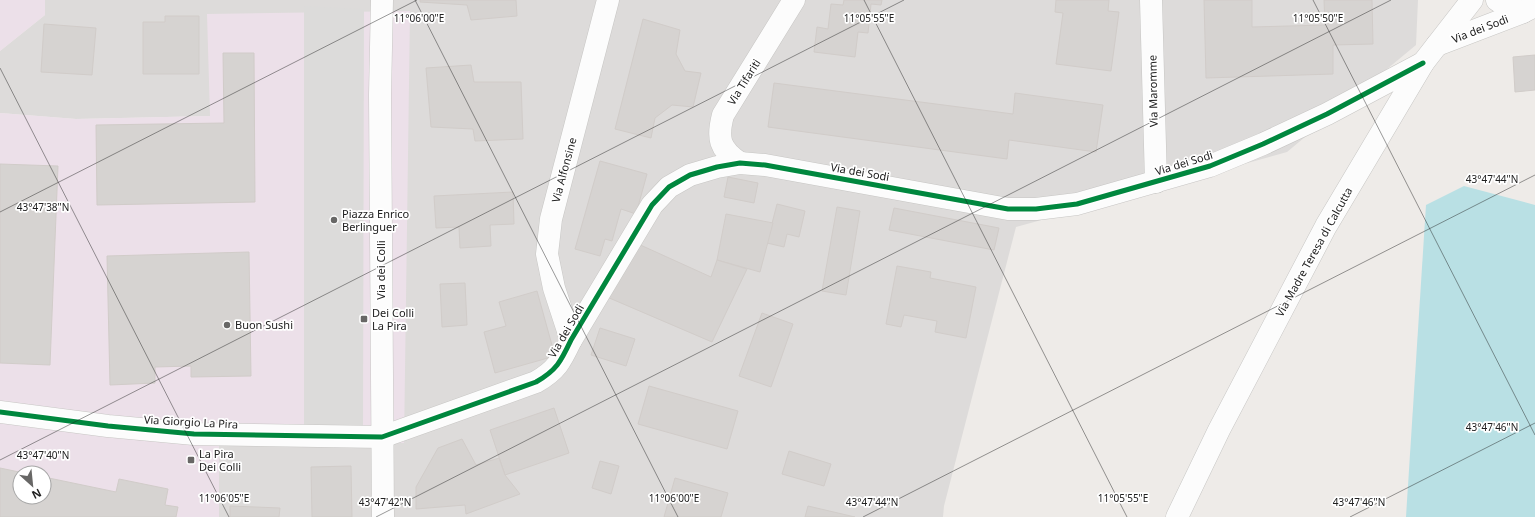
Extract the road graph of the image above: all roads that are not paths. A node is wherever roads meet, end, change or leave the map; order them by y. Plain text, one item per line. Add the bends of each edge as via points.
1 (382, 0) edge
2 (608, 0) edge
3 (794, 0) edge
4 (1151, 0) edge
5 (1472, 0) edge
6 (1497, 0) edge
7 (1529, 9) edge
8 (1437, 45) junction
9 (1423, 63) junction
10 (740, 163) junction
11 (1156, 182) junction
12 (571, 340) junction
13 (0, 412) edge
14 (382, 437) junction
15 (383, 517) edge
16 (1177, 517) edge

1 - 14 street, Via dei Colli
2 - 12 street, Via Alfonsine via 551,219 547,254 554,288
3 - 10 street, Via Tifariti via 723,115 720,129 721,144 729,155
4 - 11 street, Via Maromme
5 - 8 street, Via Madre Teresa di Calcutta
6 - 7 street, Via dei Sodi via 1507,7
7 - 8 street, Via dei Sodi
8 - 9 street, Via Madre Teresa di Calcutta
9 - 11 street, Via dei Sodi via 1327,114 1263,144 1210,166
9 - 16 street, Via Madre Teresa di Calcutta via 1326,226 1219,430
10 - 11 street, Via dei Sodi via 765,165 1008,209 1036,209 1077,204
10 - 12 street, Via dei Sodi via 690,175 670,188 652,205
12 - 14 street, Via dei Sodi via 562,361 536,382
13 - 14 street, Via Giorgio La Pira via 194,434
14 - 15 street, Via dei Colli

